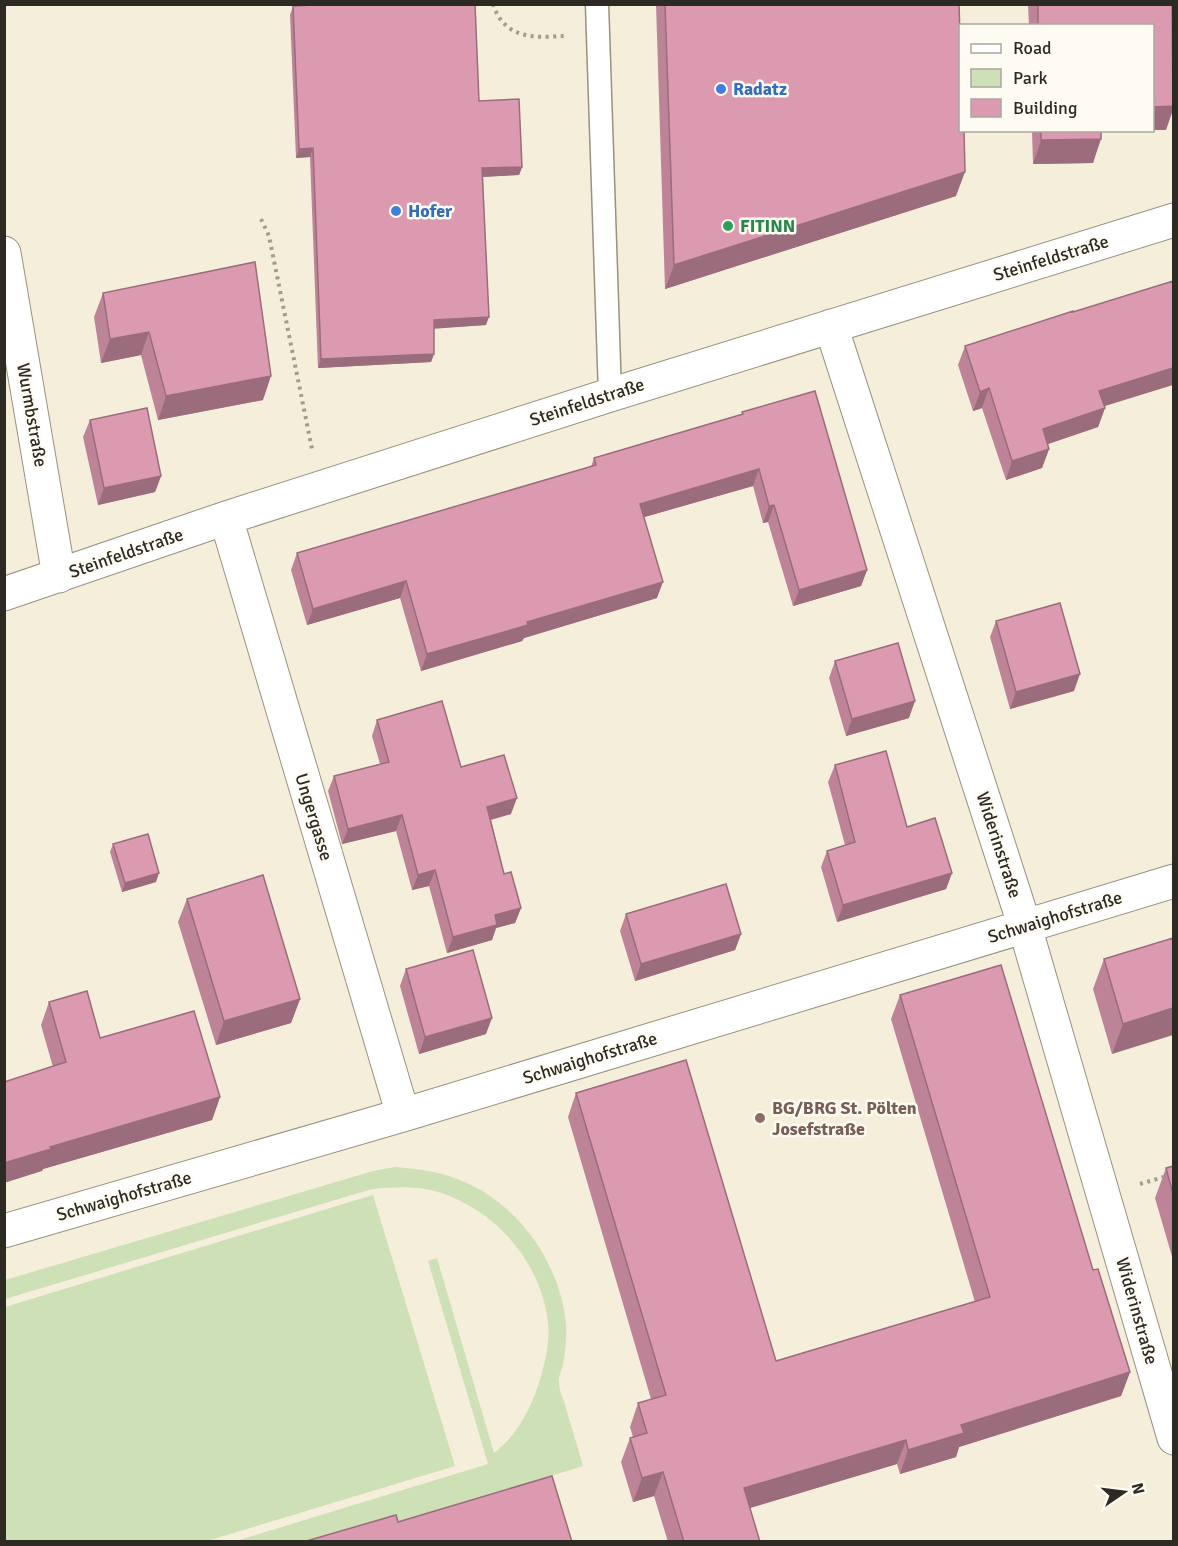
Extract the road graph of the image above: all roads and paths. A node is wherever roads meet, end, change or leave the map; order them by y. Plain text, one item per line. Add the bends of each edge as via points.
1 (492, 4) edge
2 (597, 4) edge
3 (598, 34) junction
4 (261, 219) dead end
5 (1173, 220) edge
6 (4, 253) edge
7 (831, 326) junction
8 (610, 395) junction
9 (320, 488) junction
10 (226, 519) junction
11 (60, 576) junction
12 (4, 594) edge
13 (1173, 881) edge
14 (1025, 927) junction
15 (403, 1115) junction
16 (4, 1231) edge
17 (1173, 1438) edge

1 - 3 path via 502,22 518,33 540,37
2 - 3 lane
3 - 8 lane
4 - 9 path via 269,236
5 - 7 street, Steinfeldstraße
6 - 11 street, Wurmbstraße
7 - 8 street, Steinfeldstraße
7 - 14 street, Widerinstraße
8 - 9 street, Steinfeldstraße
9 - 10 street, Steinfeldstraße
10 - 11 street, Steinfeldstraße
10 - 15 street, Ungergasse
11 - 12 street, Steinfeldstraße
13 - 14 street, Schwaighofstraße
14 - 15 street, Schwaighofstraße
14 - 17 street, Widerinstraße
15 - 16 street, Schwaighofstraße

